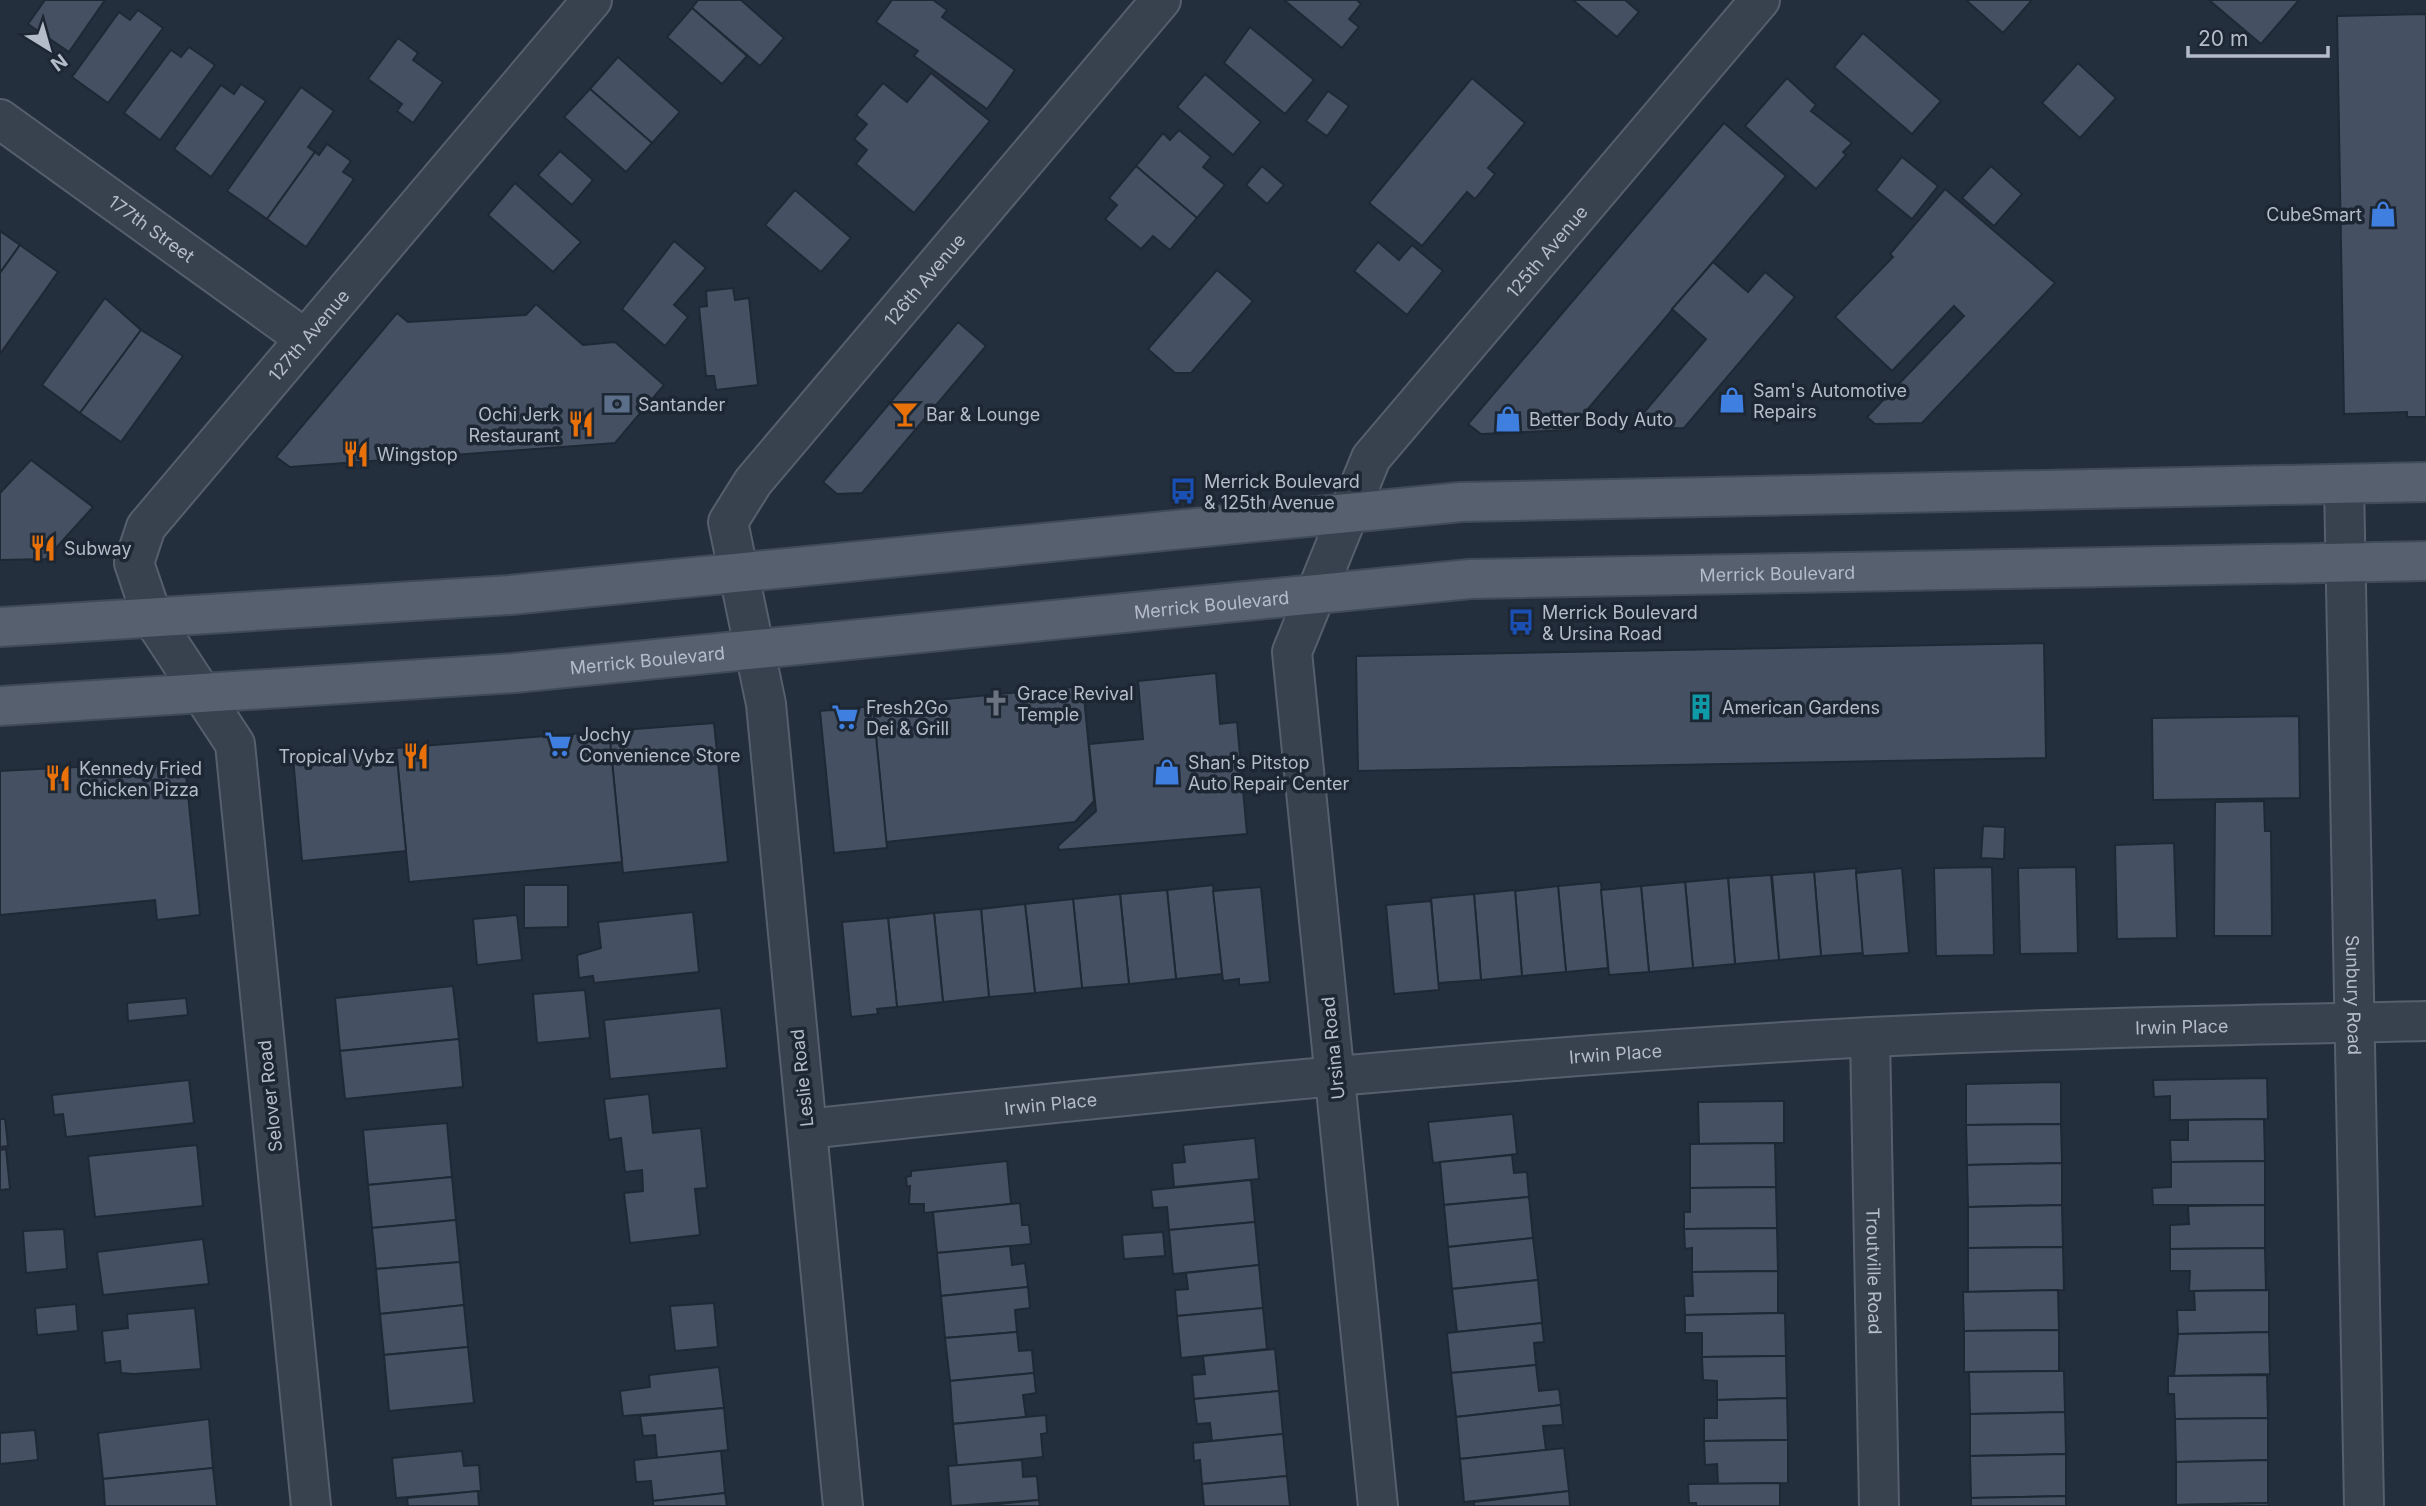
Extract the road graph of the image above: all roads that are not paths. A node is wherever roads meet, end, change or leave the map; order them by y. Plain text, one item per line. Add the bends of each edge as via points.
1 (592, 0) edge
2 (1161, 0) edge
3 (1759, 0) edge
4 (0, 119) edge
5 (304, 338) junction
6 (2426, 482) edge
7 (2344, 484) junction
8 (1349, 512) junction
9 (2426, 561) edge
10 (2346, 562) junction
11 (739, 574) junction
12 (1315, 593) junction
13 (153, 619) junction
14 (0, 627) edge
15 (755, 650) junction
16 (202, 694) junction
17 (0, 706) edge
18 (2426, 1021) edge
19 (2357, 1022) junction
20 (1870, 1037) junction
21 (1336, 1077) junction
22 (807, 1129) junction
23 (311, 1506) edge
24 (843, 1506) edge
25 (1378, 1506) edge
26 (1879, 1506) edge
27 (2364, 1506) edge

1 - 5 street, 127th Avenue
2 - 11 street, 126th Avenue via 753,482 728,522
3 - 8 street, 125th Avenue via 1371,458
4 - 5 street, 177th Street
5 - 13 street, 127th Avenue via 146,527 134,563
6 - 7 main road
7 - 8 main road via 1595,497
7 - 10 street, Sunbury Road
8 - 11 main road
8 - 12 street, 125th Avenue
9 - 10 main road, Merrick Boulevard
10 - 12 main road, Merrick Boulevard via 1516,577
10 - 19 street, Sunbury Road
11 - 13 main road via 510,596
11 - 15 street, 126th Avenue
12 - 15 main road, Merrick Boulevard
12 - 21 street, Ursina Road via 1292,652
13 - 14 main road
13 - 16 street, 127th Avenue
15 - 16 main road, Merrick Boulevard via 514,673
15 - 22 street, Leslie Road via 766,704
16 - 17 main road, Merrick Boulevard
16 - 23 street, Selover Road via 235,744
18 - 19 street, Irwin Place
19 - 20 street, Irwin Place
19 - 27 street, Sunbury Road
20 - 21 street, Irwin Place
20 - 26 street, Troutville Road
21 - 22 street, Irwin Place
21 - 25 street, Ursina Road
22 - 24 street, Leslie Road

